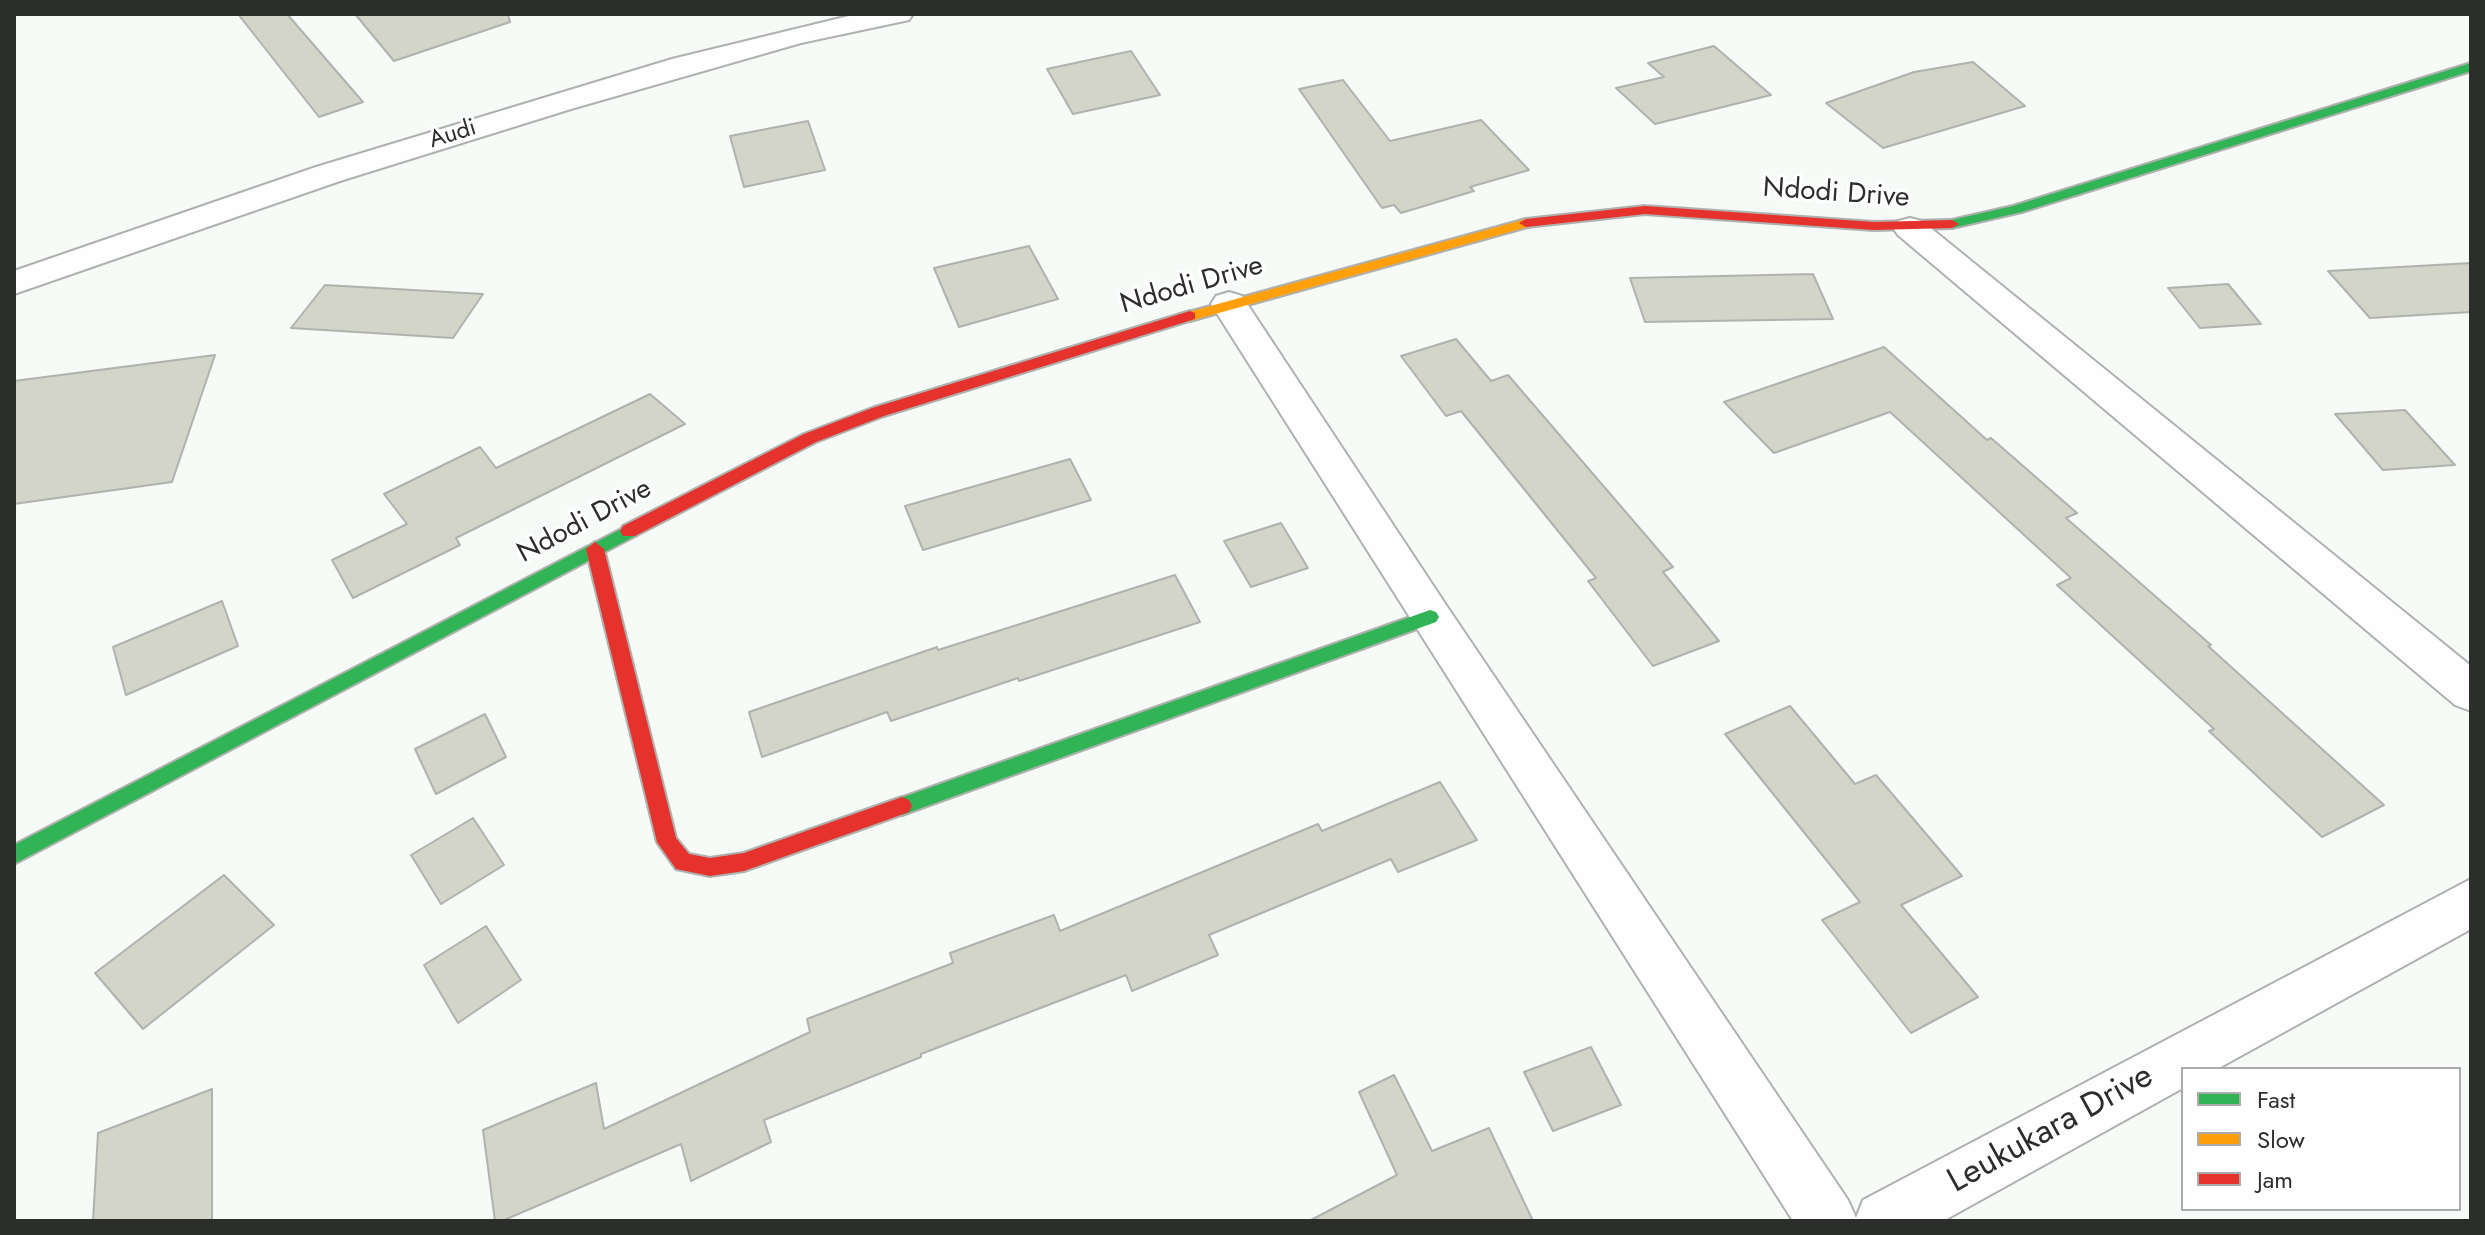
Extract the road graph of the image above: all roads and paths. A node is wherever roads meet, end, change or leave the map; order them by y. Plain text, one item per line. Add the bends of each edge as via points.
1 (899, 14) edge
2 (2471, 67) edge
3 (1910, 228) junction
4 (14, 283) edge
5 (1229, 304) junction
6 (595, 549) junction
7 (1430, 617) junction
8 (2471, 692) edge
9 (14, 855) edge
10 (2471, 902) edge
11 (1827, 1221) edge
12 (1884, 1221) edge

1 - 4 street, Audi via 712,57 560,102 328,174
2 - 3 street, Ndodi Drive via 2017,209
3 - 5 street, Ndodi Drive via 1645,210 1550,218 1460,237
3 - 8 street
5 - 6 street, Ndodi Drive via 843,424
5 - 7 street
6 - 7 street via 667,842 683,862 710,867 744,862
6 - 9 street, Ndodi Drive
7 - 11 street
10 - 12 street, Leukukara Drive

